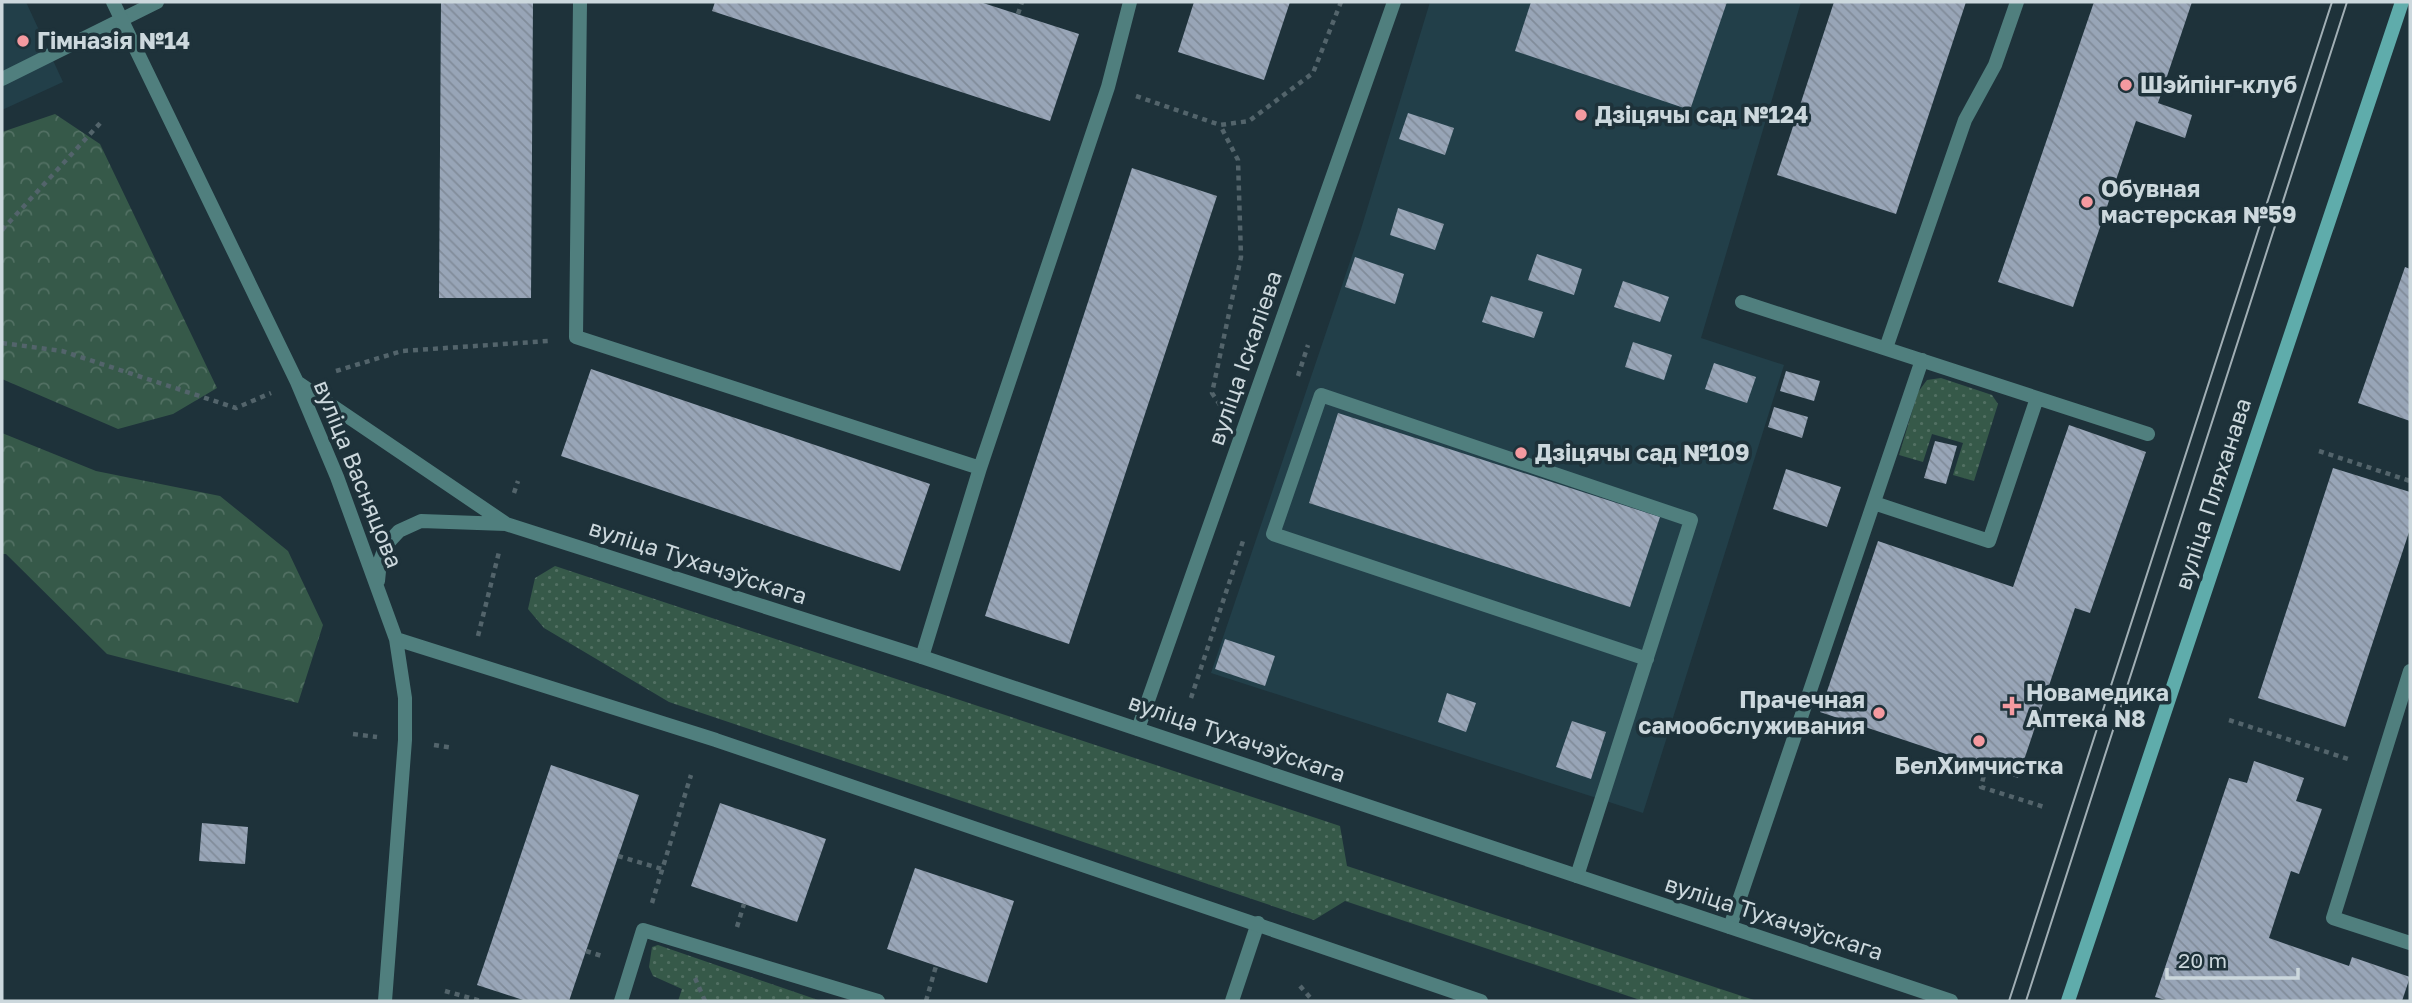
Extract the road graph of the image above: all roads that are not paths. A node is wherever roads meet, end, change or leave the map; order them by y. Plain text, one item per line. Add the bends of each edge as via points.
1 (113, 2) edge
2 (157, 2) edge
3 (580, 2) edge
4 (1130, 2) edge
5 (1394, 2) edge
6 (2017, 2) edge
7 (2402, 2) edge
8 (122, 19) junction
9 (2, 79) edge
10 (1742, 302) dead end
11 (1886, 348) junction
12 (1922, 360) junction
13 (297, 382) junction
14 (2037, 398) junction
15 (2148, 434) dead end
16 (980, 468) junction
17 (1874, 503) junction
18 (506, 524) junction
19 (378, 581) junction
20 (396, 639) junction
21 (922, 657) junction
22 (1647, 659) junction
23 (2410, 671) edge
24 (1138, 730) junction
25 (1577, 876) junction
26 (1258, 923) junction
27 (1730, 928) junction
28 (2410, 943) edge
29 (384, 1001) edge
30 (621, 1001) edge
31 (878, 1001) edge
32 (1232, 1001) edge
33 (1481, 1001) edge
34 (1951, 1001) edge
35 (2068, 1001) edge

1 - 8 street, вуліца Васняцова
2 - 8 street
3 - 16 street via 576,337
4 - 16 street via 1108,87
5 - 24 street, вуліца Іскаліева
6 - 11 street via 1995,65 1965,120
7 - 35 main road, вуліца Пляханава
8 - 9 street
8 - 13 street, вуліца Васняцова
10 - 11 street
11 - 12 street
12 - 14 street
12 - 17 street
13 - 18 street, вуліца Тухачэўскага
13 - 19 street, вуліца Васняцова
14 - 15 street
14 - 17 street via 1989,541
16 - 21 street
17 - 27 street
18 - 19 street, вуліца Тухачэўскага via 421,521 399,531 386,545
18 - 21 street, вуліца Тухачэўскага
19 - 20 street, вуліца Васняцова
20 - 26 street
20 - 29 street, вуліца Васняцова via 405,698 405,740
21 - 24 street, вуліца Тухачэўскага
22 - 22 street via 1691,520 1321,396 1273,534
22 - 25 street
23 - 28 street via 2333,918
24 - 25 street, вуліца Тухачэўскага
25 - 27 street, вуліца Тухачэўскага
26 - 32 street
26 - 33 street
27 - 34 street, вуліца Тухачэўскага
30 - 31 street via 643,930

